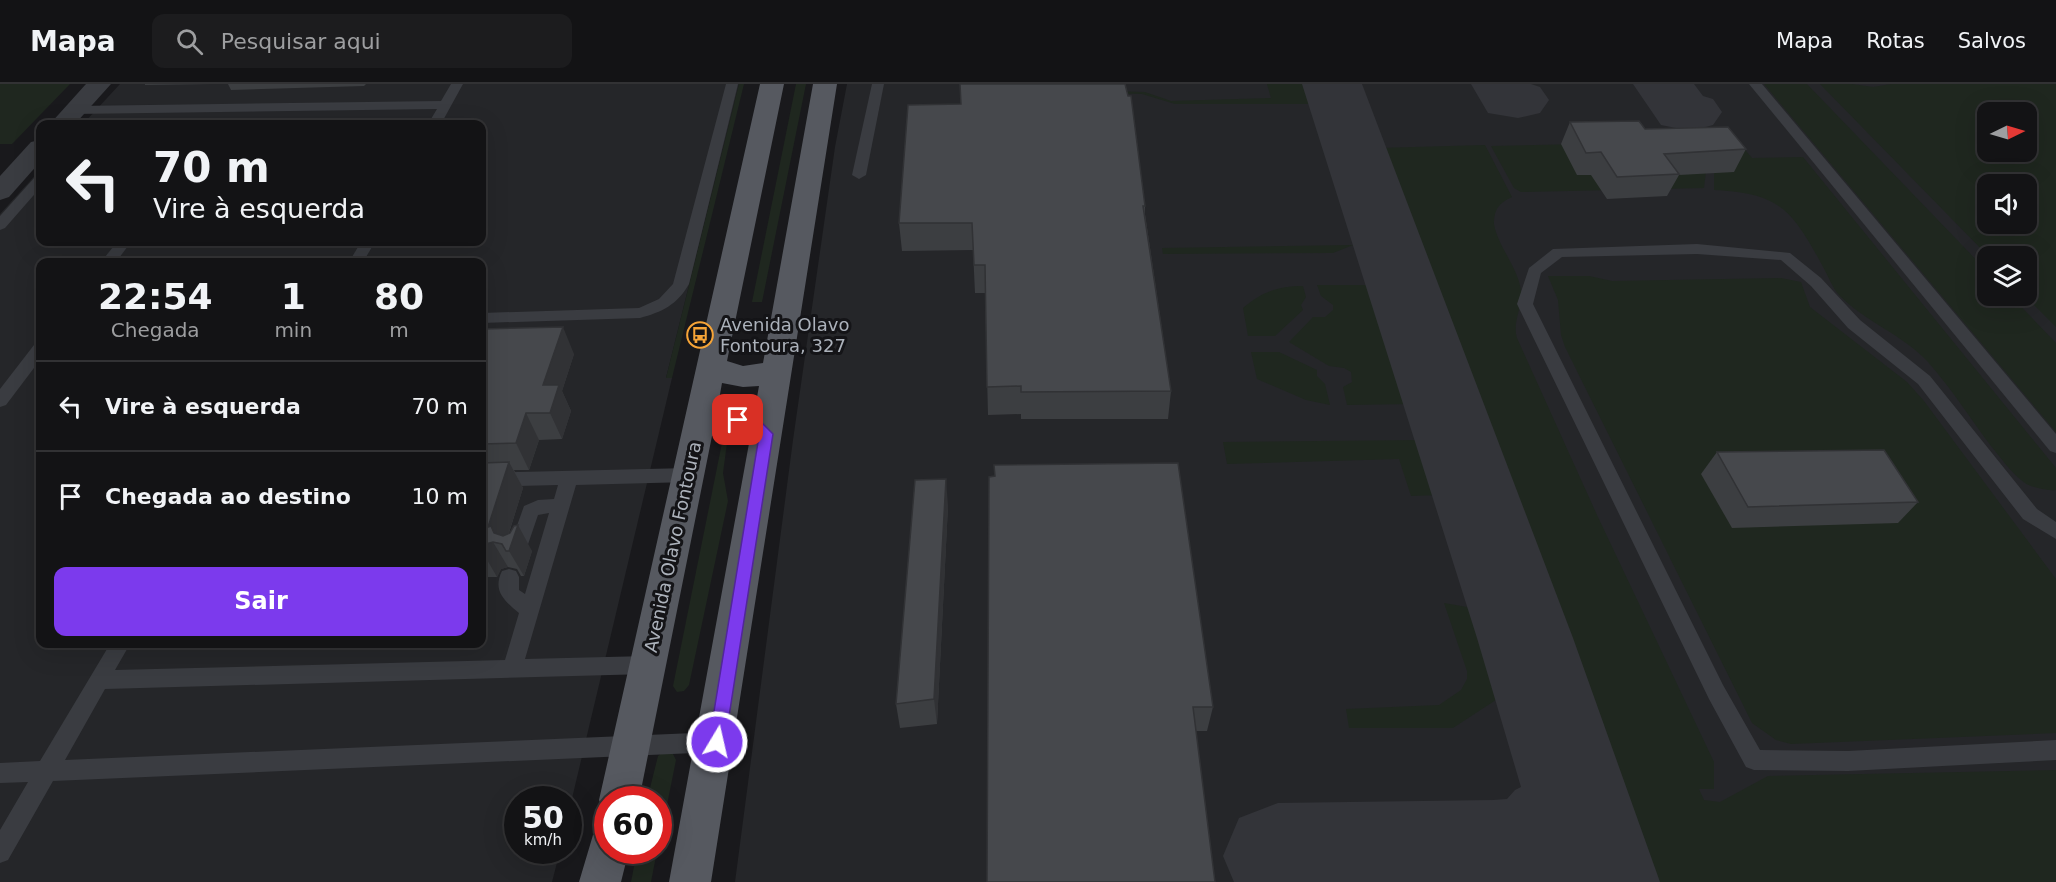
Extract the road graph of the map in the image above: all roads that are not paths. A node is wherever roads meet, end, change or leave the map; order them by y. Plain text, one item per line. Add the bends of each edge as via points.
1 (99, 84) edge
2 (457, 84) edge
3 (732, 84) edge
4 (772, 84) edge
5 (825, 84) edge
6 (878, 84) edge
7 (1755, 84) edge
8 (446, 105) junction
9 (229, 108) junction
10 (68, 117) edge
11 (219, 120) edge
12 (437, 120) edge
13 (36, 152) edge
14 (859, 176) dead end
15 (36, 184) edge
16 (0, 192) edge
17 (0, 225) edge
18 (121, 246) edge
19 (111, 258) edge
20 (486, 318) edge
21 (36, 354) edge
22 (711, 366) junction
23 (777, 369) junction
24 (0, 401) edge
25 (698, 428) junction
26 (766, 434) junction
27 (2056, 446) edge
28 (689, 475) junction
29 (569, 477) junction
30 (486, 480) edge
31 (561, 505) junction
32 (2056, 532) edge
33 (517, 551) edge
34 (509, 576) edge
35 (530, 610) junction
36 (118, 648) edge
37 (648, 665) junction
38 (512, 670) junction
39 (99, 680) junction
40 (717, 742) junction
41 (630, 747) junction
42 (2056, 750) edge
43 (47, 771) junction
44 (0, 773) edge
45 (622, 786) edge
46 (0, 852) edge
47 (604, 864) edge
48 (600, 882) edge
49 (690, 882) edge

1 - 10 street
2 - 8 lane
3 - 20 lane via 675,296 640,313
4 - 22 main road, Avenida Olavo Fontoura
5 - 23 main road
6 - 14 lane
7 - 27 lane
8 - 9 lane
8 - 12 lane
9 - 10 lane
9 - 11 lane
13 - 16 street
15 - 17 lane
18 - 19 lane
21 - 24 lane
22 - 23 main road via 723,374 747,378
22 - 25 main road, Avenida Olavo Fontoura
23 - 26 main road
25 - 26 main road via 738,420 757,426
25 - 28 main road, Avenida Olavo Fontoura
26 - 40 main road
28 - 29 lane
28 - 37 main road, Avenida Olavo Fontoura
29 - 30 lane
29 - 31 lane
31 - 33 lane via 530,511
31 - 35 lane
32 - 42 lane via 2030,514 1924,380 1854,324 1816,282 1785,256 1697,249 1558,252 1534,271 1526,304 1716,692 1754,760 1848,761
34 - 35 lane via 509,593
35 - 38 lane
36 - 39 lane
37 - 38 lane
37 - 41 main road, Avenida Olavo Fontoura
38 - 39 lane
39 - 43 lane
40 - 41 lane
40 - 49 main road
41 - 43 lane
41 - 45 main road, Avenida Olavo Fontoura
43 - 44 lane
43 - 46 lane
47 - 48 main road

